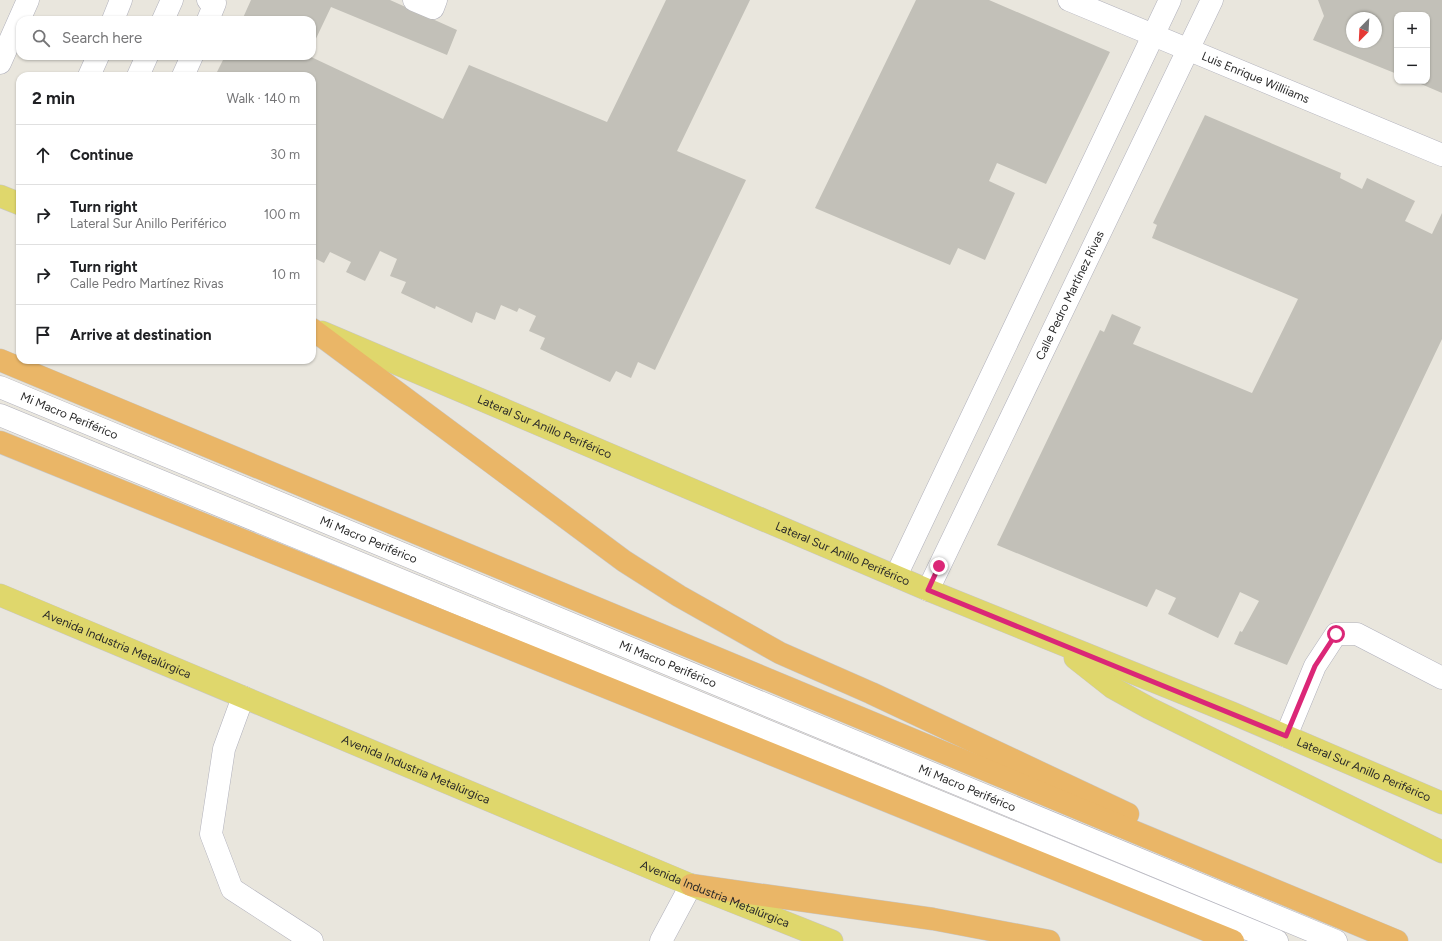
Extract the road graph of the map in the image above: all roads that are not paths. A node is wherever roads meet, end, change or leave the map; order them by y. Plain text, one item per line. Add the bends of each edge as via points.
1 (28, 0) edge
2 (121, 0) edge
3 (172, 0) edge
4 (208, 0) edge
5 (414, 0) edge
6 (436, 0) edge
7 (1069, 0) edge
8 (1170, 0) edge
9 (1212, 0) edge
10 (21, 16) edge
11 (115, 16) edge
12 (165, 16) edge
13 (210, 16) edge
14 (16, 27) edge
15 (1154, 35) junction
16 (1188, 49) junction
17 (96, 60) edge
18 (145, 60) edge
19 (190, 60) edge
20 (0, 63) edge
21 (91, 72) edge
22 (140, 72) edge
23 (185, 72) edge
24 (1442, 155) edge
25 (0, 196) edge
26 (16, 202) edge
27 (316, 330) edge
28 (316, 331) edge
29 (0, 360) edge
30 (0, 387) edge
31 (979, 404) junction
32 (0, 415) edge
33 (1009, 420) junction
34 (0, 442) edge
35 (896, 576) junction
36 (928, 590) junction
37 (0, 595) edge
38 (1055, 642) junction
39 (1442, 678) edge
40 (243, 697) junction
41 (1286, 736) junction
42 (1442, 803) edge
43 (1442, 852) edge
44 (691, 886) junction
45 (312, 941) edge
46 (661, 941) edge
47 (832, 941) edge
48 (1050, 941) edge
49 (1233, 941) edge
50 (1277, 941) edge
51 (1336, 941) edge
52 (1398, 941) edge

1 - 10 street
2 - 11 street
3 - 12 street
4 - 13 street via 215,3
5 - 6 street via 432,8
7 - 15 street, Luis Enrique Williiams
8 - 15 street
9 - 16 street, Calle Pedro Martínez Rivas
14 - 20 street
15 - 16 street, Luis Enrique Williiams
15 - 31 street
16 - 24 street, Luis Enrique Williiams
16 - 33 street, Calle Pedro Martínez Rivas
17 - 21 street
18 - 22 street
19 - 23 street
25 - 26 main road
27 - 35 main road, Lateral Sur Anillo Periférico
28 - 52 highway via 624,561 736,630
29 - 52 highway
30 - 51 street, Mi Macro Periférico
31 - 33 street
31 - 35 street
32 - 50 street, Mi Macro Periférico
33 - 36 street, Calle Pedro Martínez Rivas
34 - 49 highway
35 - 36 main road, Lateral Sur Anillo Periférico
36 - 38 main road, Lateral Sur Anillo Periférico
37 - 40 main road, Avenida Industria Metalúrgica
38 - 41 main road, Lateral Sur Anillo Periférico
38 - 43 main road via 1113,688 1149,708
39 - 41 street via 1357,634 1336,634 1315,666
40 - 44 main road, Avenida Industria Metalúrgica
40 - 45 street via 224,749 211,834 232,889
41 - 42 main road, Lateral Sur Anillo Periférico
44 - 46 street
44 - 47 main road, Avenida Industria Metalúrgica
44 - 48 highway via 933,919

